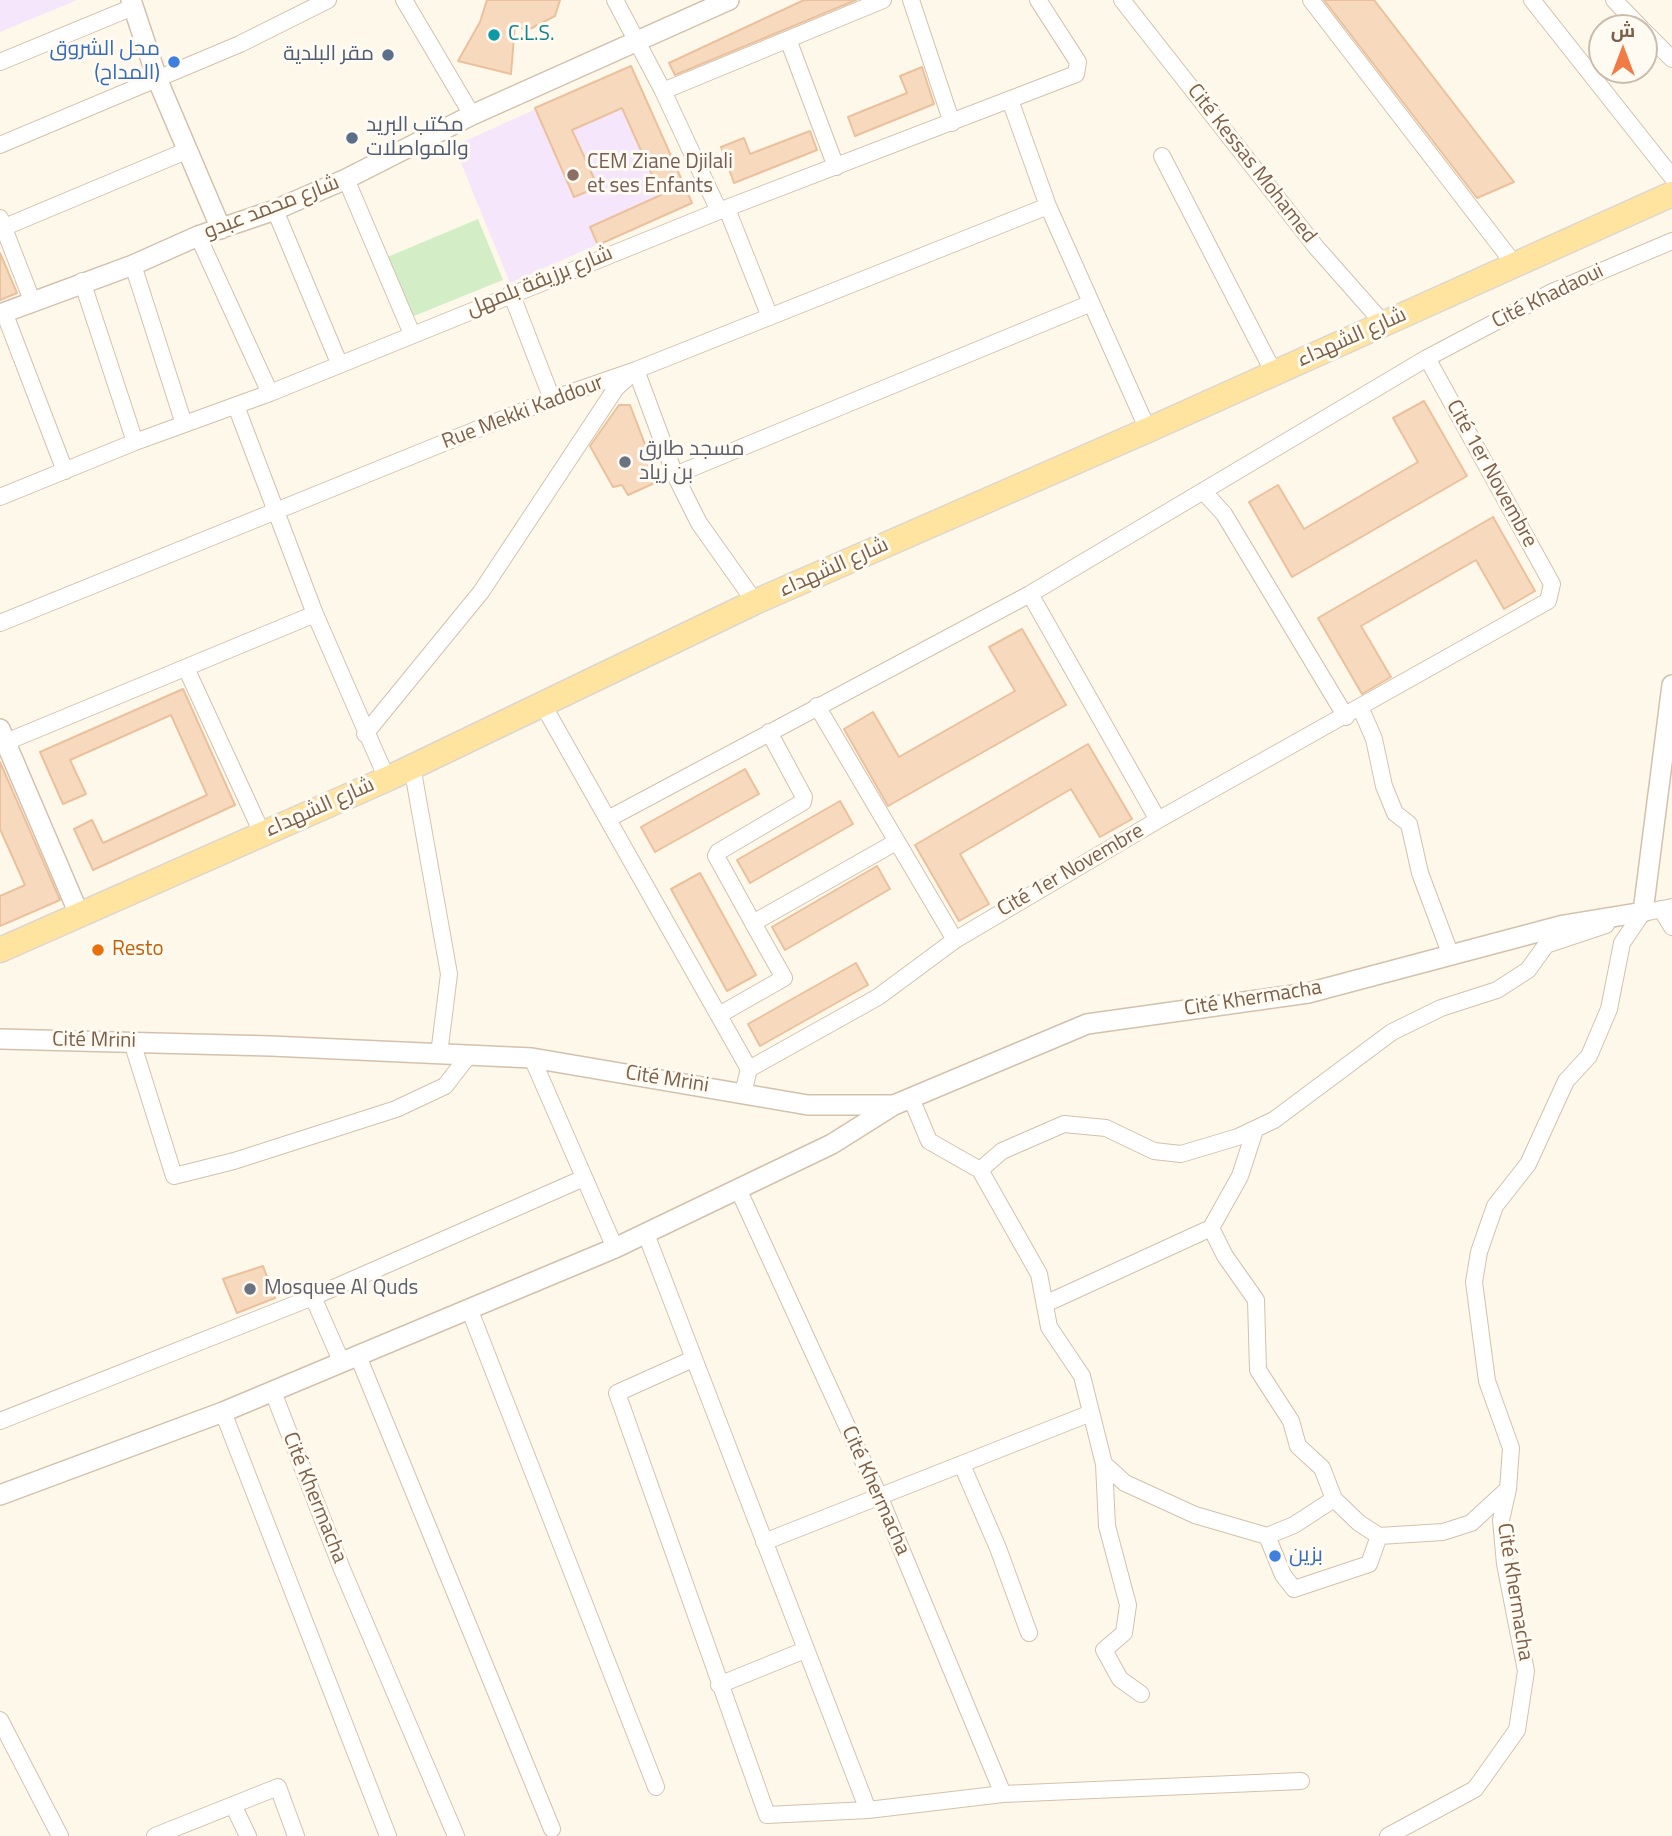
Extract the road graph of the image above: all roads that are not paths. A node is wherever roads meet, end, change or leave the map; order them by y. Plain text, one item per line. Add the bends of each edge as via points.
1 (404, 0) edge
2 (615, 0) edge
3 (729, 0) edge
4 (883, 0) edge
5 (911, 0) edge
6 (1038, 0) edge
7 (1122, 0) edge
8 (1311, 0) edge
9 (1532, 0) edge
10 (1614, 0) edge
11 (324, 1) edge
12 (132, 3) edge
13 (1628, 14) edge
14 (789, 42) junction
15 (639, 43) junction
16 (1658, 45) edge
17 (1672, 59) edge
18 (0, 62) edge
19 (158, 81) junction
20 (663, 92) junction
21 (1010, 100) junction
22 (472, 115) junction
23 (952, 123) junction
24 (0, 145) edge
25 (186, 151) junction
26 (1162, 156) dead end
27 (836, 167) junction
28 (1672, 177) edge
29 (346, 179) junction
30 (1672, 194) edge
31 (1048, 206) junction
32 (275, 210) junction
33 (723, 210) junction
34 (1, 225) edge
35 (221, 229) junction
36 (198, 236) junction
37 (1672, 241) edge
38 (132, 265) junction
39 (1515, 265) junction
40 (82, 281) junction
41 (512, 293) junction
42 (33, 303) junction
43 (1089, 304) junction
44 (2, 313) edge
45 (770, 317) junction
46 (1384, 324) junction
47 (412, 334) junction
48 (1427, 358) junction
49 (339, 363) junction
50 (636, 370) junction
51 (1273, 373) junction
52 (270, 393) junction
53 (552, 400) junction
54 (236, 406) junction
55 (184, 424) junction
56 (1148, 430) junction
57 (135, 442) junction
58 (65, 471) junction
59 (675, 475) junction
60 (1203, 491) junction
61 (0, 497) edge
62 (275, 512) junction
63 (1030, 594) junction
64 (755, 602) junction
65 (315, 614) junction
66 (0, 623) edge
67 (186, 668) junction
68 (1672, 685) edge
69 (542, 703) junction
70 (817, 706) junction
71 (1362, 709) junction
72 (1346, 717) junction
73 (769, 732) junction
74 (2, 733) edge
75 (365, 734) junction
76 (412, 766) junction
77 (387, 779) junction
78 (608, 819) junction
79 (1158, 820) junction
80 (262, 834) junction
81 (895, 842) junction
82 (1659, 909) edge
83 (79, 914) junction
84 (753, 923) junction
85 (1672, 927) edge
86 (955, 940) junction
87 (0, 950) edge
88 (1450, 953) junction
89 (719, 1015) junction
90 (0, 1039) edge
91 (132, 1042) junction
92 (439, 1054) junction
93 (469, 1055) junction
94 (532, 1058) junction
95 (749, 1069) junction
96 (743, 1093) junction
97 (903, 1101) junction
98 (1255, 1129) junction
99 (980, 1170) junction
100 (584, 1178) junction
101 (740, 1191) junction
102 (1211, 1228) junction
103 (646, 1234) junction
104 (615, 1248) junction
105 (313, 1297) junction
106 (1045, 1304) junction
107 (470, 1311) junction
108 (350, 1359) junction
109 (693, 1359) junction
110 (273, 1391) junction
111 (223, 1412) junction
112 (1091, 1413) junction
113 (0, 1422) edge
114 (1104, 1464) junction
115 (961, 1465) junction
116 (1508, 1489) junction
117 (0, 1495) edge
118 (880, 1498) junction
119 (1334, 1499) junction
120 (1267, 1536) junction
121 (1378, 1536) junction
122 (764, 1542) junction
123 (1029, 1633) dead end
124 (805, 1650) junction
125 (719, 1685) junction
126 (1141, 1693) dead end
127 (0, 1720) edge
128 (1301, 1781) dead end
129 (656, 1787) dead end
130 (1003, 1794) junction
131 (233, 1805) junction
132 (868, 1811) junction
133 (1420, 1819) junction
134 (552, 1829) dead end
135 (60, 1836) edge
136 (155, 1836) edge
137 (247, 1836) edge
138 (296, 1836) edge
139 (388, 1836) edge
140 (456, 1836) edge
141 (1388, 1836) edge
142 (1419, 1836) edge

1 - 22 street
2 - 15 street
3 - 15 street, شارع محمد عبدو
4 - 14 street
5 - 23 street
6 - 21 street, شارع برزيقة بلمهل via 1079,69
7 - 46 street, Cité Kessas Mohamed via 1316,247
8 - 39 street
9 - 28 street
10 - 13 street
11 - 19 street
12 - 18 street
12 - 19 street
14 - 20 street
14 - 27 street
15 - 20 street
15 - 22 street, شارع محمد عبدو
16 - 17 street
19 - 24 street
19 - 25 street
20 - 33 street
21 - 23 street, شارع برزيقة بلمهل
21 - 31 street
22 - 29 street, شارع محمد عبدو
23 - 27 street, شارع برزيقة بلمهل
25 - 34 street
25 - 35 street
26 - 51 street
27 - 33 street, شارع برزيقة بلمهل
29 - 32 street, شارع محمد عبدو
29 - 47 street
30 - 39 main road, شارع الشهداء
31 - 43 street
31 - 45 street, Rue Mekki Kaddour
32 - 35 street, شارع محمد عبدو
32 - 49 street
33 - 41 street, شارع برزيقة بلمهل
33 - 45 street
34 - 42 street
35 - 36 street, شارع محمد عبدو
36 - 38 street, شارع محمد عبدو
36 - 52 street
37 - 48 street, Cité Khadaoui via 1552,292
38 - 40 street, شارع محمد عبدو
38 - 55 street
39 - 46 main road, شارع الشهداء
40 - 42 street, شارع محمد عبدو
40 - 57 street
41 - 47 street, شارع برزيقة بلمهل
41 - 53 street
42 - 44 street, شارع محمد عبدو
43 - 56 street
43 - 59 street
44 - 58 street
45 - 50 street, Rue Mekki Kaddour
46 - 51 main road, شارع الشهداء
47 - 49 street, شارع برزيقة بلمهل
48 - 60 street
48 - 71 street, Cité 1er Novembre via 1552,584 1552,594 1548,601
49 - 52 street, شارع برزيقة بلمهل
50 - 53 street, Rue Mekki Kaddour
50 - 59 street
50 - 75 street via 615,387 481,592
51 - 56 main road, شارع الشهداء
52 - 54 street, شارع برزيقة بلمهل
53 - 62 street, Rue Mekki Kaddour
54 - 55 street, شارع برزيقة بلمهل
54 - 62 street
55 - 57 street, شارع برزيقة بلمهل
56 - 64 main road, شارع الشهداء
57 - 58 street, شارع برزيقة بلمهل
58 - 61 street, شارع برزيقة بلمهل
59 - 64 street via 699,523
60 - 63 street
60 - 72 street via 1224,514
62 - 65 street
62 - 66 street, Rue Mekki Kaddour
63 - 70 street
63 - 79 street
64 - 69 main road, شارع الشهداء
65 - 67 street
65 - 75 street
67 - 74 street
67 - 80 street
68 - 82 street, Cité Khermacha
69 - 76 main road, شارع الشهداء
69 - 78 street
70 - 73 street
70 - 81 street
71 - 72 street, Cité 1er Novembre
71 - 88 street via 1384,786 1395,813 1409,824 1420,873
72 - 79 street, Cité 1er Novembre
73 - 78 street
73 - 84 street via 803,802 716,856
74 - 83 street
75 - 77 street
76 - 77 main road, شارع الشهداء
76 - 92 street via 449,974
77 - 80 main road, شارع الشهداء
78 - 89 street
79 - 86 street, Cité 1er Novembre
80 - 83 main road, شارع الشهداء
81 - 84 street
81 - 86 street
82 - 85 street
82 - 88 street, Cité Khermacha via 1564,925
82 - 98 street via 1546,945 1528,970 1497,990 1441,1008 1392,1032 1274,1120
82 - 116 street, Cité Khermacha via 1622,943 1609,1009 1589,1056 1566,1081 1528,1164 1495,1206 1479,1252 1474,1282 1487,1381 1511,1448
83 - 87 main road, شارع الشهداء
84 - 89 street via 784,978
86 - 95 street, Cité 1er Novembre via 878,997
88 - 97 street, Cité Khermacha via 1308,993 1087,1024
89 - 95 street
90 - 91 street, Cité Mrini
91 - 92 street, Cité Mrini
91 - 93 street via 174,1176 396,1109 446,1086
92 - 93 street, Cité Mrini
93 - 94 street, Cité Mrini
94 - 96 street, Cité Mrini
94 - 100 street
95 - 96 street
96 - 97 street, Cité Mrini via 808,1105
97 - 99 street via 929,1141
97 - 101 street, Cité Khermacha
98 - 99 street via 1181,1154 1154,1151 1105,1128 1064,1124 1002,1151
98 - 102 street via 1240,1176
99 - 106 street via 1039,1274
100 - 104 street
100 - 105 street
101 - 103 street, Cité Khermacha
101 - 118 street, Cité Khermacha
102 - 106 street
102 - 119 street via 1256,1300 1258,1370 1291,1421 1298,1446 1322,1468
103 - 104 street, Cité Khermacha
103 - 109 street
104 - 107 street, Cité Khermacha
105 - 108 street
105 - 113 street
106 - 112 street via 1049,1326 1082,1376
107 - 108 street, Cité Khermacha
107 - 129 street
108 - 110 street, Cité Khermacha
108 - 134 street
109 - 122 street
109 - 125 street via 617,1393
110 - 111 street, Cité Khermacha
110 - 140 street, Cité Khermacha via 342,1569
111 - 117 street, Cité Khermacha
111 - 139 street
112 - 114 street
112 - 115 street
114 - 120 street via 1125,1483 1195,1515
114 - 126 street via 1107,1526 1128,1605 1124,1633 1104,1650 1120,1679
115 - 118 street
115 - 123 street
116 - 121 street via 1471,1524 1443,1532
116 - 133 street, Cité Khermacha via 1501,1520 1505,1563 1526,1671 1517,1730 1475,1789
118 - 122 street
118 - 130 street, Cité Khermacha
119 - 120 street
119 - 121 street
120 - 121 street via 1294,1589 1369,1564
122 - 124 street
124 - 125 street
124 - 132 street
125 - 132 street via 767,1815
127 - 135 street
128 - 130 street
130 - 132 street
131 - 136 street
131 - 137 street
131 - 138 street via 278,1787
133 - 141 street, Cité Khermacha
133 - 142 street

